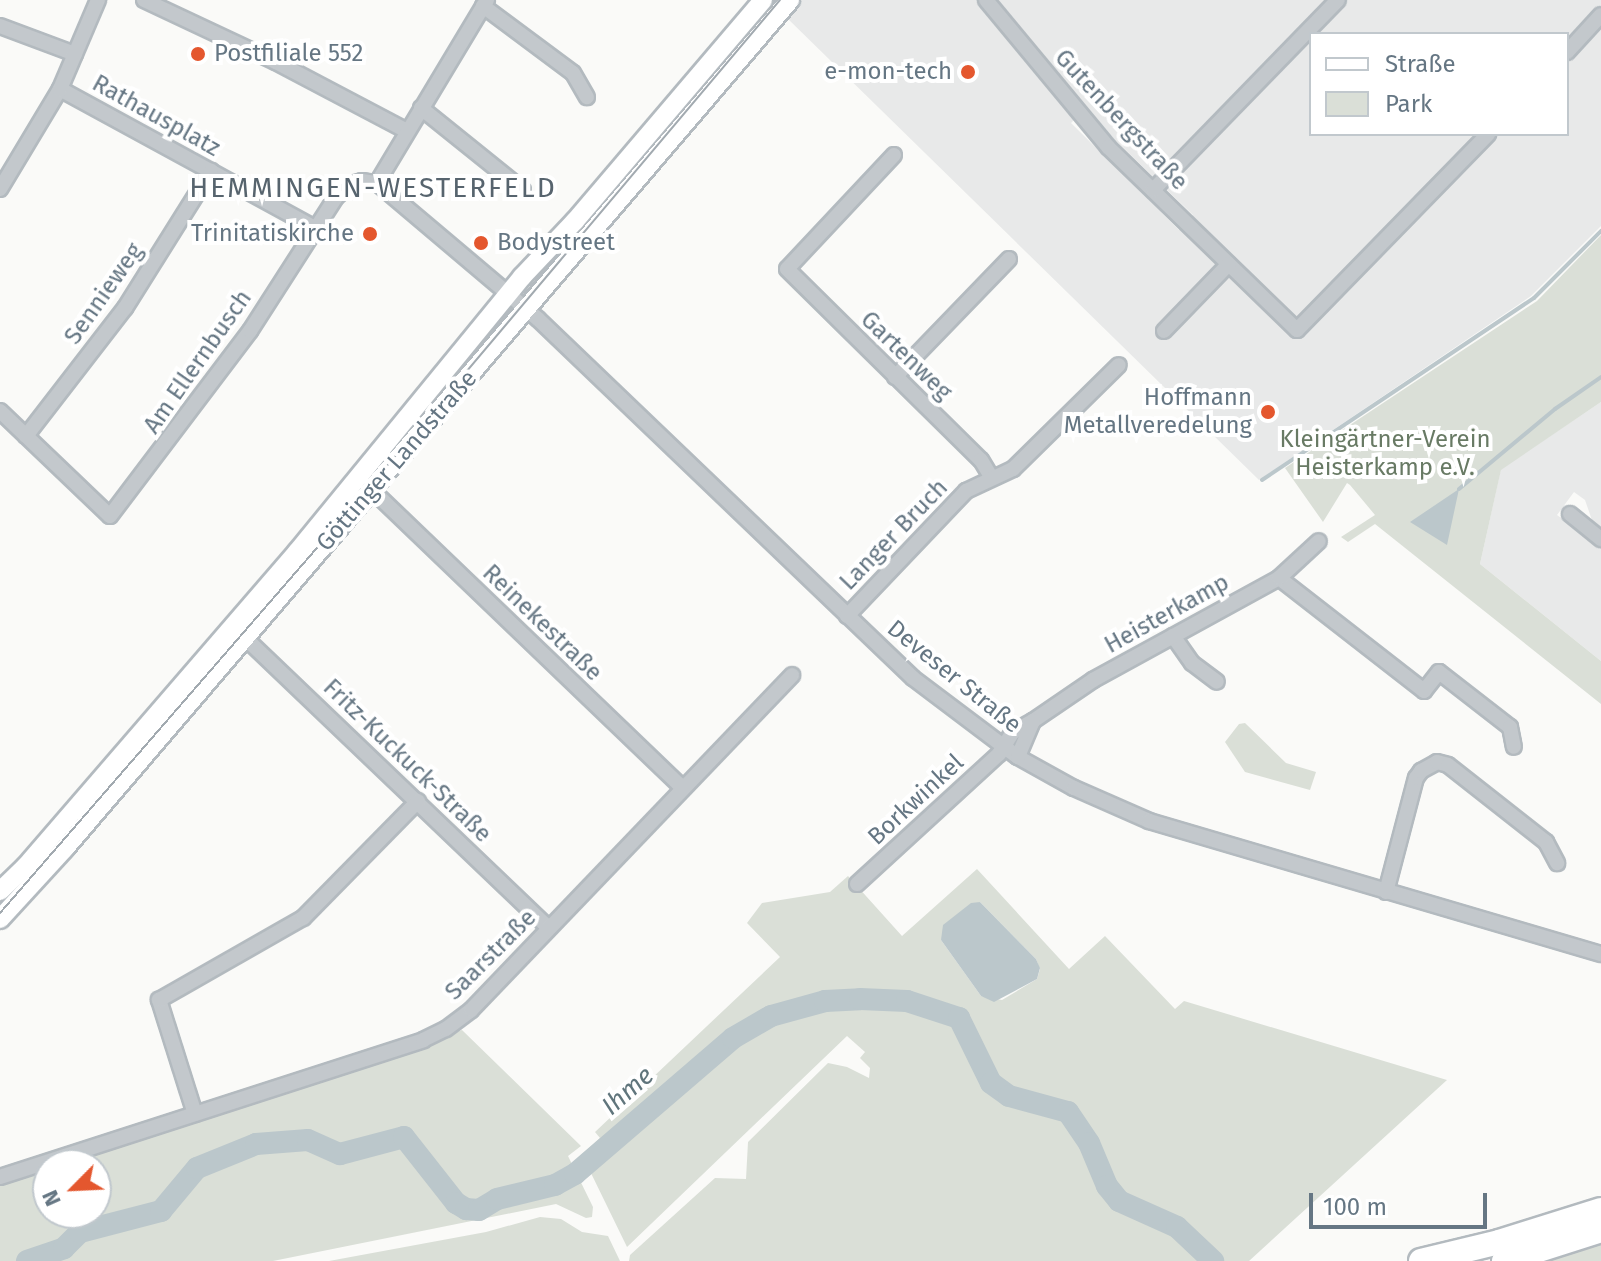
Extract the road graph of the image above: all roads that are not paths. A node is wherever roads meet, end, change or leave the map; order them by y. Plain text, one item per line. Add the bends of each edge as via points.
1 (98, 0) edge
2 (144, 0) edge
3 (763, 0) edge
4 (790, 0) edge
5 (986, 0) edge
6 (1338, 0) edge
7 (485, 3) edge
8 (1601, 15) edge
9 (0, 26) edge
10 (1569, 50) edge
11 (75, 54) junction
12 (60, 89) junction
13 (587, 97) dead end
14 (421, 108) junction
15 (407, 131) junction
16 (1486, 136) edge
17 (894, 155) dead end
18 (211, 171) junction
19 (377, 183) junction
20 (0, 189) edge
21 (523, 190) dead end
22 (1153, 190) junction
23 (315, 228) junction
24 (1009, 259) dead end
25 (1229, 264) junction
26 (519, 303) junction
27 (1164, 331) dead end
28 (1119, 365) dead end
29 (895, 377) junction
30 (0, 411) edge
31 (26, 436) junction
32 (992, 478) junction
33 (372, 490) junction
34 (1570, 514) dead end
35 (1601, 539) edge
36 (1319, 541) dead end
37 (1279, 578) junction
38 (847, 616) junction
39 (239, 632) junction
40 (1173, 636) junction
41 (792, 675) dead end
42 (1217, 682) dead end
43 (1033, 721) junction
44 (1003, 747) junction
45 (1514, 747) dead end
46 (1018, 757) junction
47 (682, 787) junction
48 (418, 801) junction
49 (1557, 863) dead end
50 (857, 884) dead end
51 (0, 891) edge
52 (1386, 892) junction
53 (0, 919) edge
54 (549, 928) junction
55 (1601, 954) edge
56 (195, 1114) junction
57 (0, 1177) edge
58 (1601, 1210) edge
59 (1601, 1230) edge
60 (1421, 1261) edge
61 (1504, 1261) edge

1 - 11 street
2 - 15 street
3 - 26 street, Göttinger Landstraße
4 - 26 street, Göttinger Landstraße
5 - 22 street, Gutenbergstraße via 1089,126
6 - 22 street
7 - 13 street via 573,73
7 - 14 street
8 - 10 street
9 - 11 street
11 - 12 street
12 - 18 street, Rathausplatz
12 - 20 street
14 - 15 street
14 - 21 street
15 - 19 street
16 - 25 street, Gutenbergstraße via 1297,330
17 - 29 street, Gartenweg via 787,269
18 - 23 street, Rathausplatz
18 - 31 street, Sennieweg via 125,308
19 - 23 street, Am Ellernbusch via 351,184
19 - 26 street, Deveser Straße
22 - 25 street, Gutenbergstraße
23 - 31 street, Am Ellernbusch via 250,331 110,516
24 - 29 street
25 - 27 street
26 - 33 street, Göttinger Landstraße
26 - 38 street, Deveser Straße
26 - 39 street, Göttinger Landstraße
28 - 32 street, Langer Bruch via 1013,469
29 - 32 street, Gartenweg via 981,460
30 - 31 street
32 - 38 street, Langer Bruch via 966,491
33 - 39 street, Göttinger Landstraße
33 - 47 street, Reinekestraße
34 - 35 street
36 - 37 street, Heisterkamp
37 - 40 street, Heisterkamp
37 - 45 street via 1424,691 1439,672 1510,727
38 - 44 street, Deveser Straße via 913,678
39 - 48 street, Fritz-Kuckuck-Straße
39 - 51 street, Göttinger Landstraße
39 - 53 street, Göttinger Landstraße
40 - 42 street via 1192,663
40 - 43 street, Heisterkamp
41 - 47 street, Saarstraße
43 - 44 street, Heisterkamp via 1013,732
43 - 46 street
44 - 46 street, Deveser Straße
44 - 50 street, Borkwinkel
46 - 52 street, Deveser Straße via 1149,821
47 - 54 street, Saarstraße
48 - 54 street, Fritz-Kuckuck-Straße
48 - 56 street via 303,918 159,1000
49 - 52 street via 1546,842 1448,765 1437,762 1416,778
52 - 55 street, Deveser Straße
54 - 56 street, Saarstraße via 471,1010 435,1035
56 - 57 street, Saarstraße
58 - 60 highway
59 - 61 highway

